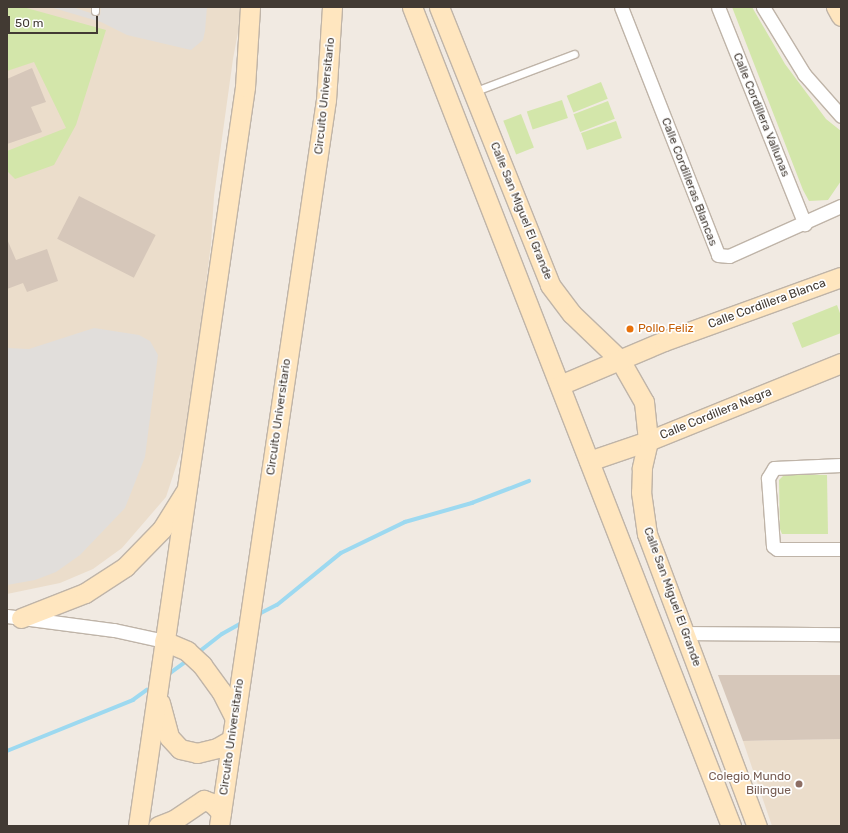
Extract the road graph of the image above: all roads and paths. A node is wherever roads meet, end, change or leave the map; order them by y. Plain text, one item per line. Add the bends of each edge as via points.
1 (250, 7) edge
2 (332, 7) edge
3 (412, 7) edge
4 (439, 7) edge
5 (621, 7) edge
6 (718, 7) edge
7 (763, 7) edge
8 (836, 7) edge
9 (841, 16) edge
10 (574, 54) dead end
11 (473, 92) junction
12 (841, 116) edge
13 (841, 206) edge
14 (805, 224) junction
15 (841, 277) edge
16 (620, 360) junction
17 (841, 363) edge
18 (560, 385) junction
19 (648, 441) junction
20 (589, 461) junction
21 (841, 465) edge
22 (189, 485) junction
23 (841, 548) edge
24 (14, 617) edge
25 (685, 633) junction
26 (841, 634) edge
27 (164, 641) junction
28 (157, 690) junction
29 (235, 718) junction
30 (231, 740) junction
31 (220, 819) edge
32 (138, 826) edge
33 (158, 826) edge
34 (731, 826) edge
35 (757, 826) edge

1 - 22 street via 246,87
2 - 29 street, Circuito Universitario via 326,100
3 - 18 street
4 - 11 street, Calle San Miguel El Grande
5 - 14 street, Calle Cordilleras Blancas via 716,252 721,256 729,256
6 - 14 street, Calle Cordillera Vallunas
7 - 12 street via 804,74
8 - 9 street
10 - 11 lane
11 - 16 street, Calle San Miguel El Grande via 550,285 572,314
13 - 14 street, Calle Cordilleras Blancas
15 - 16 street, Calle Cordillera Blanca via 664,341
16 - 18 street, Calle Cordillera Blanca
16 - 19 street, Calle San Miguel El Grande via 644,402
17 - 19 street, Calle Cordillera Negra
18 - 20 street
19 - 20 street, Calle Cordillera Negra
19 - 25 street, Calle San Miguel El Grande via 642,468 642,512 647,534
20 - 34 street
21 - 23 street via 774,468 768,478 773,546 777,549
22 - 24 street via 162,529 125,567 84,593
22 - 27 street
24 - 27 street via 114,630
25 - 26 street
25 - 35 street, Calle San Miguel El Grande
27 - 28 street
27 - 29 street via 187,651 202,665 221,691
28 - 30 street via 165,728 173,744 180,749 197,753 217,748
28 - 32 street
29 - 30 street, Circuito Universitario
30 - 31 street, Circuito Universitario
31 - 33 street via 212,802 204,800 174,820

